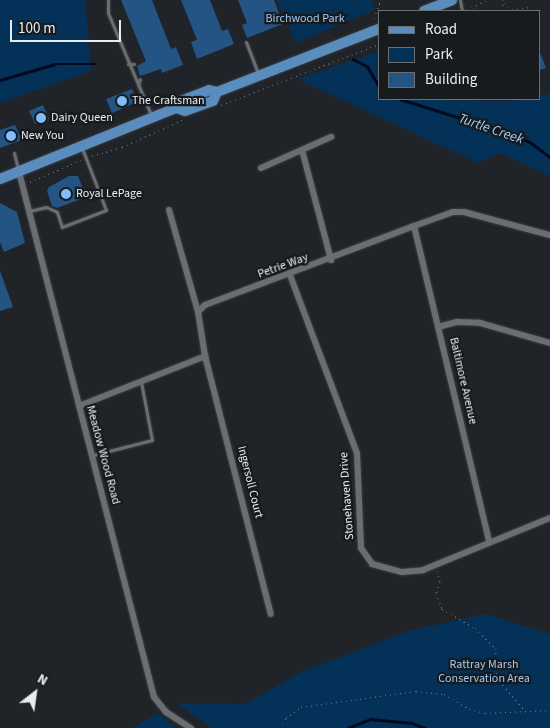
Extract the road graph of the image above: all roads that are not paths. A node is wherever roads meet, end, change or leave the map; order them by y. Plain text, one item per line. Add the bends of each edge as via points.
1 (108, 0) edge
2 (452, 0) edge
3 (427, 10) edge
4 (378, 29) edge
5 (246, 42) dead end
6 (128, 64) junction
7 (134, 64) dead end
8 (259, 76) junction
9 (140, 79) dead end
10 (138, 86) junction
11 (152, 117) junction
12 (331, 137) dead end
13 (82, 146) junction
14 (302, 150) junction
15 (14, 153) dead end
16 (261, 168) dead end
17 (18, 172) junction
18 (0, 179) edge
19 (169, 210) dead end
20 (28, 211) junction
21 (414, 226) junction
22 (550, 235) edge
23 (331, 260) junction
24 (290, 275) junction
25 (198, 312) junction
26 (438, 327) junction
27 (550, 343) edge
28 (205, 356) junction
29 (141, 382) junction
30 (78, 406) junction
31 (91, 456) junction
32 (550, 518) edge
33 (489, 542) junction
34 (271, 614) dead end
35 (191, 728) edge

1 - 6 lane via 106,8
2 - 3 main road
4 - 8 main road
5 - 8 lane
6 - 7 lane
6 - 10 lane
8 - 11 main road via 217,92 208,90
9 - 10 lane
10 - 11 lane
11 - 13 main road
12 - 14 street
13 - 17 main road
13 - 20 lane via 106,210 62,227 57,212 46,207
14 - 16 street
14 - 23 street
15 - 17 lane
17 - 18 main road
17 - 20 street, Meadow Wood Road
19 - 25 street
20 - 30 street, Meadow Wood Road
21 - 22 street, Petrie Way via 453,212 464,212
21 - 23 street, Petrie Way
21 - 26 street, Baltimore Avenue
23 - 24 street, Petrie Way
24 - 25 street, Petrie Way via 205,305
24 - 33 street, Stonehaven Drive via 357,453 361,548 365,557 379,567 402,572 423,570
25 - 28 street
26 - 27 street via 456,322 480,323
26 - 33 street, Baltimore Avenue
28 - 29 street
28 - 34 street, Ingersoll Court
29 - 30 street
29 - 31 lane via 152,440
30 - 31 street, Meadow Wood Road
31 - 35 street, Meadow Wood Road via 154,697 166,712
32 - 33 street, Stonehaven Drive

